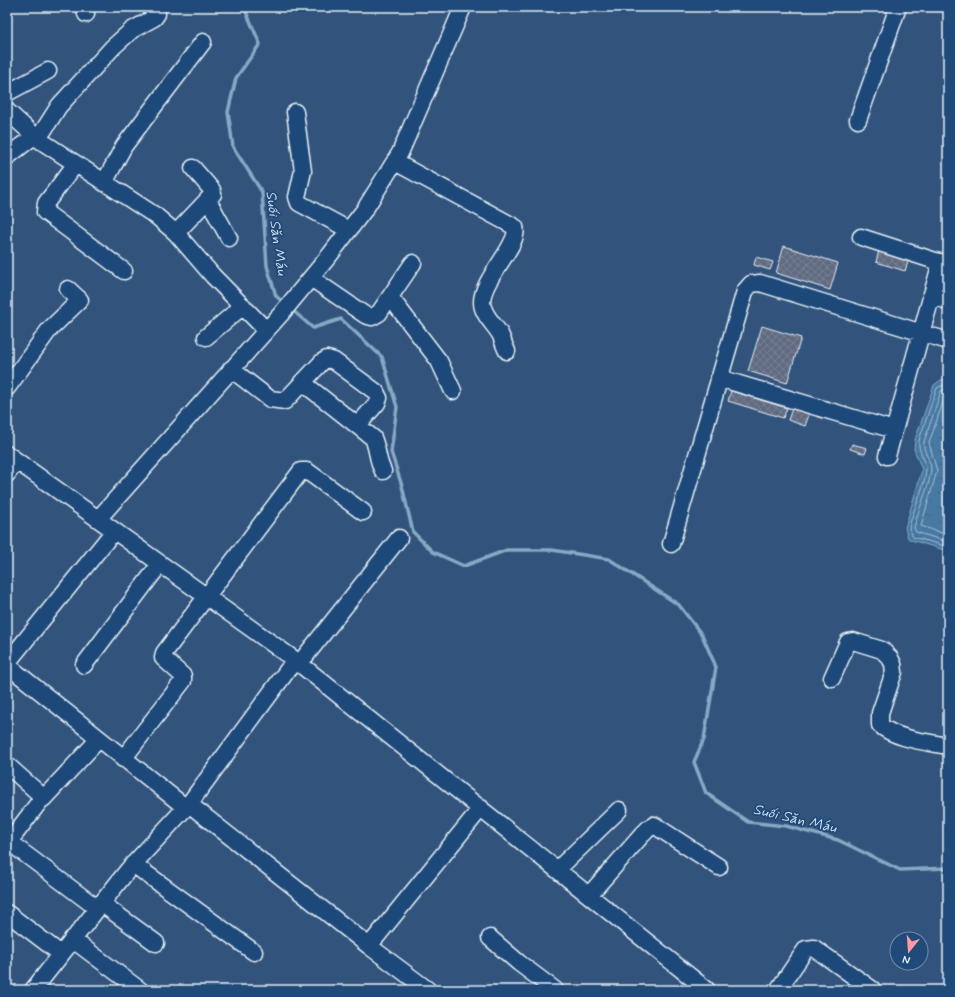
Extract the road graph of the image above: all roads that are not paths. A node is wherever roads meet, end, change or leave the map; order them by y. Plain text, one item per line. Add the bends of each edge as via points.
1 (156, 7) edge
2 (463, 7) edge
3 (898, 7) edge
4 (203, 42) dead end
5 (48, 71) dead end
6 (7, 93) edge
7 (7, 111) edge
8 (295, 112) dead end
9 (858, 120) dead end
10 (36, 138) junction
11 (7, 157) edge
12 (395, 162) junction
13 (75, 164) junction
14 (193, 168) dead end
15 (104, 183) junction
16 (208, 200) junction
17 (349, 230) junction
18 (176, 233) junction
19 (861, 237) dead end
20 (229, 238) dead end
21 (412, 263) dead end
22 (944, 264) edge
23 (124, 271) dead end
24 (311, 278) junction
25 (68, 289) dead end
26 (931, 296) junction
27 (390, 297) junction
28 (948, 301) edge
29 (243, 306) junction
30 (266, 330) junction
31 (921, 333) junction
32 (206, 337) dead end
33 (948, 340) edge
34 (507, 352) dead end
35 (231, 369) junction
36 (719, 378) junction
37 (302, 382) junction
38 (7, 388) edge
39 (453, 391) dead end
40 (358, 425) junction
41 (894, 430) junction
42 (887, 456) dead end
43 (12, 457) edge
44 (383, 471) dead end
45 (7, 474) edge
46 (363, 512) dead end
47 (98, 519) junction
48 (114, 531) junction
49 (399, 538) dead end
50 (671, 544) dead end
51 (160, 564) junction
52 (207, 598) junction
53 (297, 662) junction
54 (7, 664) edge
55 (84, 665) dead end
56 (832, 678) dead end
57 (99, 740) junction
58 (948, 746) edge
59 (123, 759) junction
60 (7, 765) edge
61 (43, 799) junction
62 (187, 805) junction
63 (481, 808) junction
64 (619, 810) dead end
65 (133, 864) junction
66 (719, 867) dead end
67 (558, 869) junction
68 (589, 894) junction
69 (99, 905) junction
70 (7, 913) edge
71 (490, 938) dead end
72 (72, 939) junction
73 (156, 942) dead end
74 (369, 946) junction
75 (254, 952) dead end
76 (61, 954) junction
77 (33, 990) edge
78 (140, 990) edge
79 (428, 990) edge
80 (555, 990) edge
81 (707, 990) edge
82 (778, 990) edge
83 (873, 990) edge

1 - 10 street via 157,14 154,18 132,30 59,106
2 - 12 street
3 - 9 street
4 - 15 street via 124,146
5 - 6 street
7 - 10 street
8 - 17 street via 303,171 297,196 299,203
10 - 11 street
10 - 13 street
12 - 17 street
12 - 34 street via 515,227 513,243 485,286 482,302 483,309 500,335
13 - 15 street
13 - 23 street via 46,203 45,212
14 - 16 street via 213,191
15 - 18 street via 156,216
16 - 18 street
16 - 20 street
17 - 24 street
18 - 29 street
19 - 22 street
21 - 27 street
22 - 26 street
24 - 27 street via 365,315 372,317 379,313
24 - 30 street
25 - 38 street via 80,300 49,330
26 - 28 street
26 - 31 street
27 - 39 street via 439,361
29 - 30 street
29 - 32 street
30 - 35 street
31 - 33 street
31 - 36 street via 760,283 751,284 745,291
31 - 41 street
35 - 37 street via 270,399 277,401 285,401
35 - 47 street
36 - 41 street
36 - 50 street
37 - 40 street
37 - 40 street via 327,359 334,361 376,392 379,398 377,403
40 - 44 street via 373,438
41 - 42 street
43 - 45 street
43 - 47 street
46 - 52 street via 307,471 301,471
47 - 48 street
48 - 51 street
48 - 54 street
49 - 53 street
51 - 52 street
51 - 55 street
52 - 53 street
52 - 59 street via 163,656 183,676 183,681
53 - 62 street
53 - 63 street
54 - 57 street
56 - 58 street via 848,642 853,641 882,650 890,658 894,672 880,713 880,725 897,735
57 - 59 street
57 - 61 street
59 - 62 street
60 - 61 street via 42,795
61 - 69 street via 9,842
62 - 65 street
62 - 74 street
63 - 67 street
63 - 74 street
64 - 67 street
65 - 69 street
65 - 75 street
66 - 68 street via 654,825 648,828
67 - 68 street
68 - 81 street
69 - 72 street
69 - 73 street
70 - 76 street
71 - 80 street
72 - 76 street
72 - 78 street
74 - 79 street
76 - 77 street
82 - 83 street via 806,949 810,947

